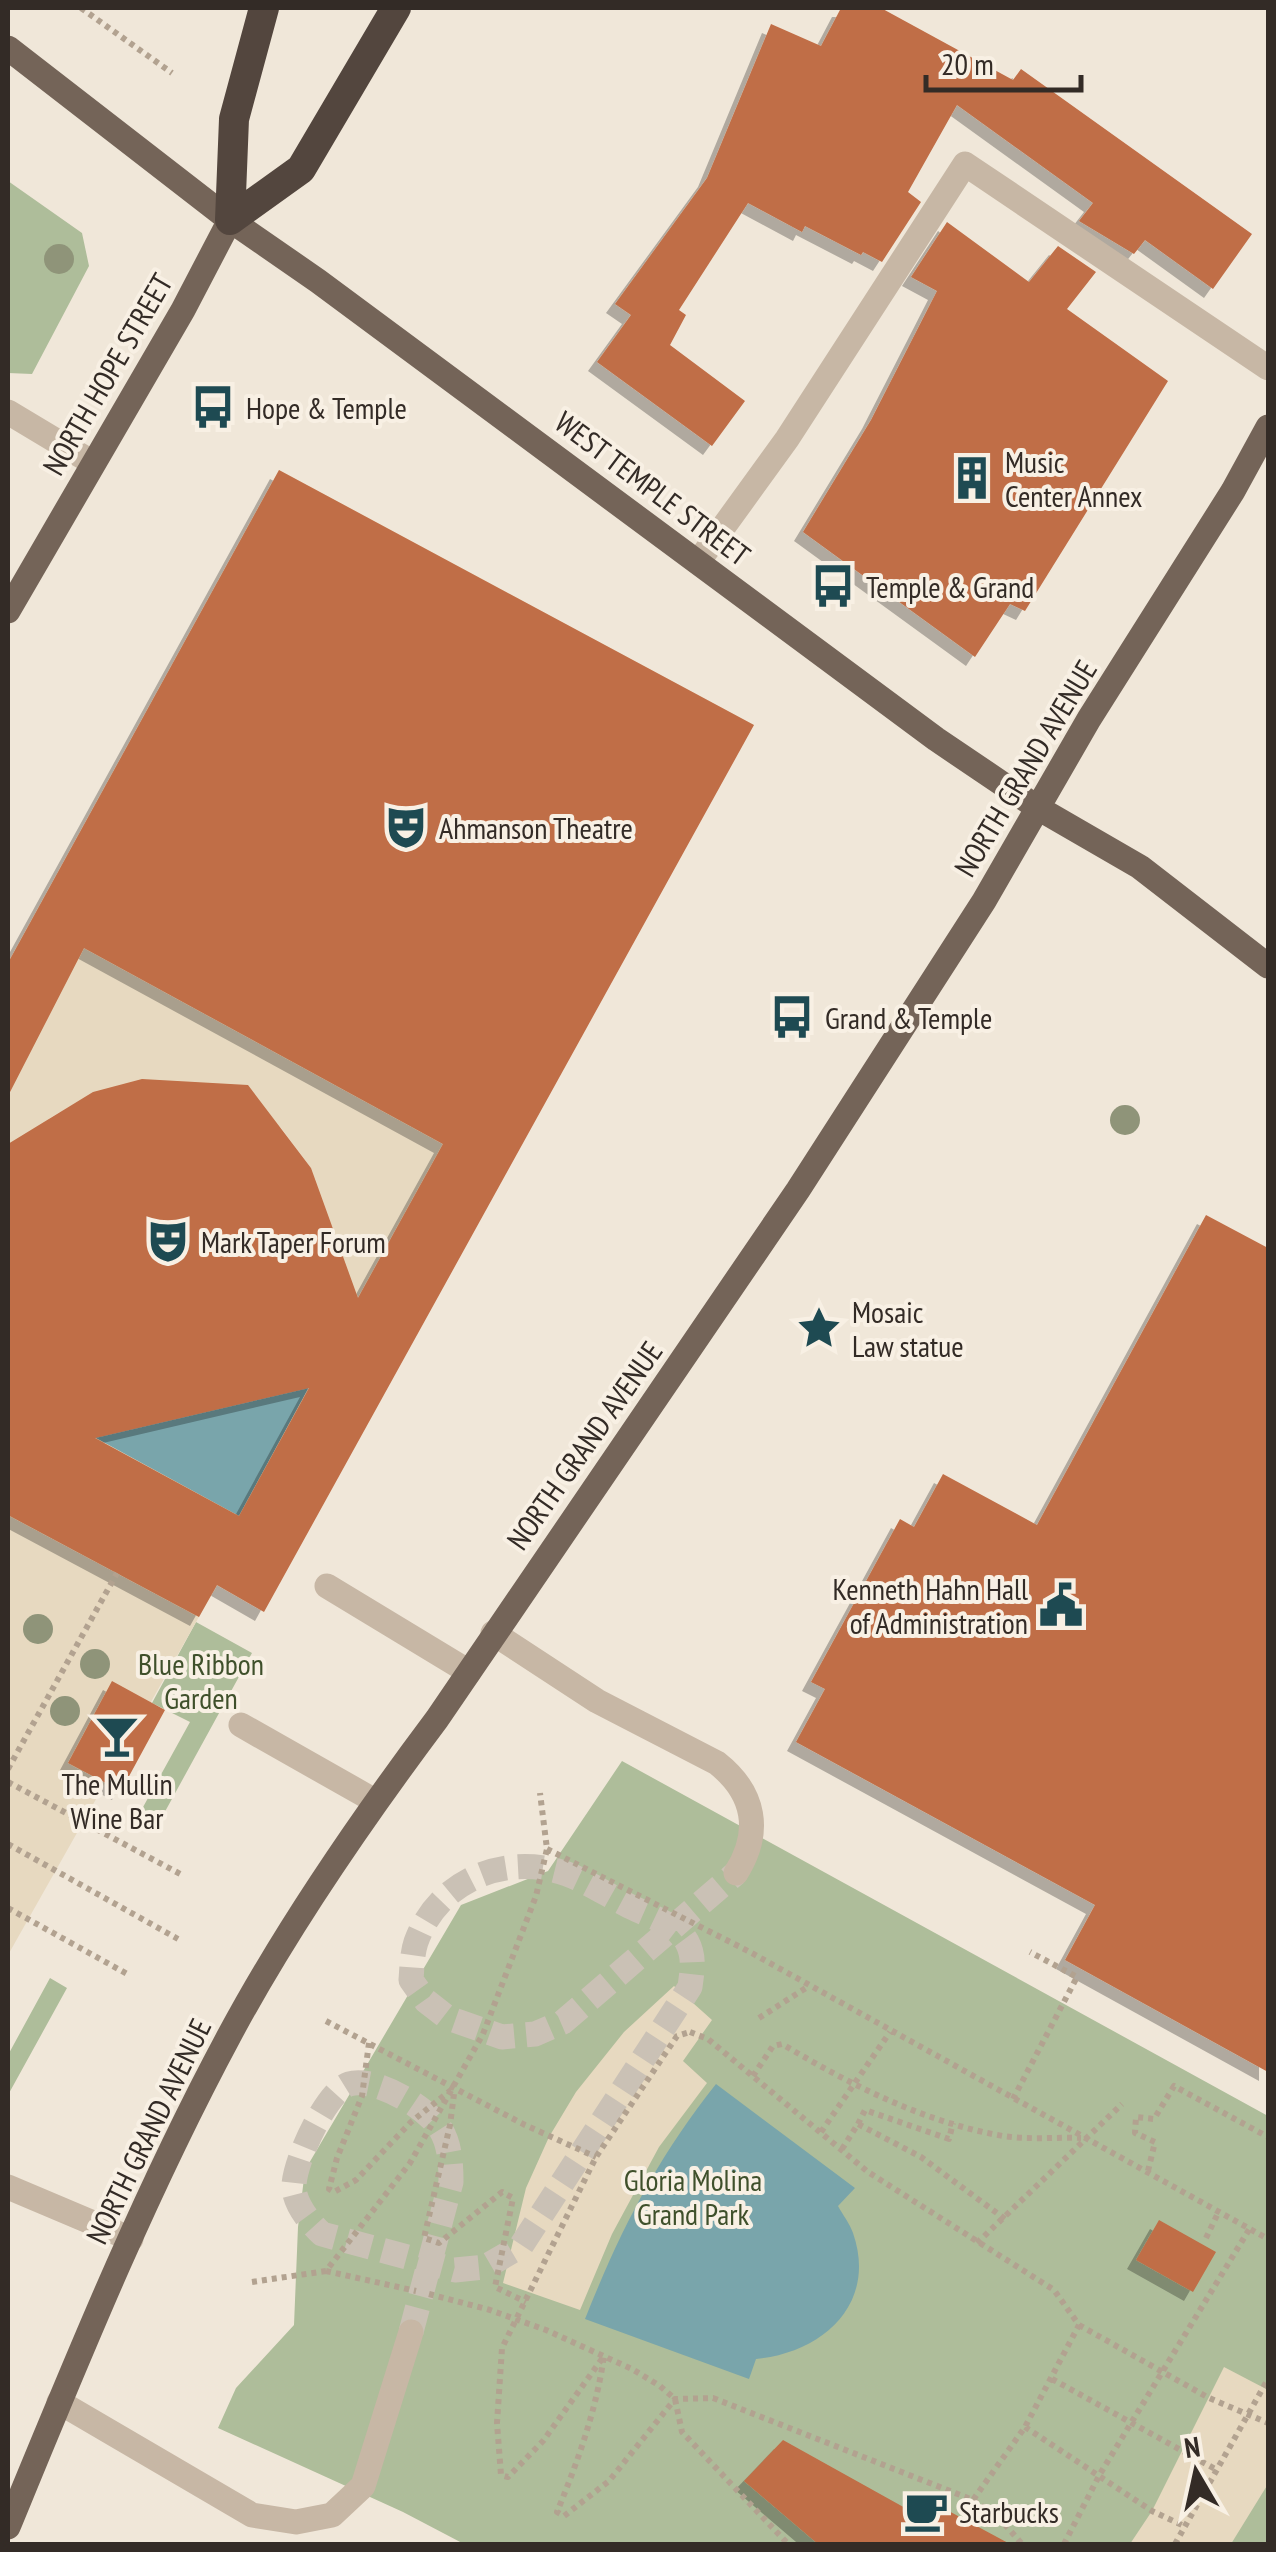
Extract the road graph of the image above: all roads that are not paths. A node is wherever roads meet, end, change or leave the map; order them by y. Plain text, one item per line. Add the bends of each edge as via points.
1 (264, 8) edge
2 (396, 8) edge
3 (8, 48) edge
4 (230, 220) junction
5 (1268, 368) edge
6 (8, 412) edge
7 (1268, 426) edge
8 (93, 463) junction
9 (698, 562) junction
10 (8, 611) edge
11 (1038, 808) junction
12 (1268, 966) edge
13 (327, 1586) dead end
14 (493, 1633) junction
15 (469, 1672) junction
16 (241, 1725) dead end
17 (375, 1802) junction
18 (736, 1873) tunnel mouth
19 (8, 2187) edge
20 (132, 2238) junction
21 (411, 2332) tunnel mouth
22 (59, 2402) junction
23 (8, 2527) edge

1 - 4 highway via 234,119
2 - 4 highway via 300,169
3 - 4 main road, WEST TEMPLE STREET
4 - 8 main road, NORTH HOPE STREET
4 - 9 main road, WEST TEMPLE STREET
5 - 9 lane via 965,164
6 - 8 lane
7 - 11 main road, NORTH GRAND AVENUE
8 - 10 main road, NORTH HOPE STREET
9 - 11 main road, WEST TEMPLE STREET
11 - 12 main road, WEST TEMPLE STREET via 1140,868
11 - 14 main road, NORTH GRAND AVENUE via 798,1190
13 - 15 lane
14 - 15 main road, NORTH GRAND AVENUE
14 - 18 lane via 733,1776 746,1793 753,1835
15 - 17 main road, NORTH GRAND AVENUE
16 - 17 lane
17 - 20 main road, NORTH GRAND AVENUE via 229,2036
19 - 20 lane
20 - 22 main road, NORTH GRAND AVENUE
21 - 22 lane via 363,2486 332,2515 314,2519 252,2514
22 - 23 main road, NORTH GRAND AVENUE

